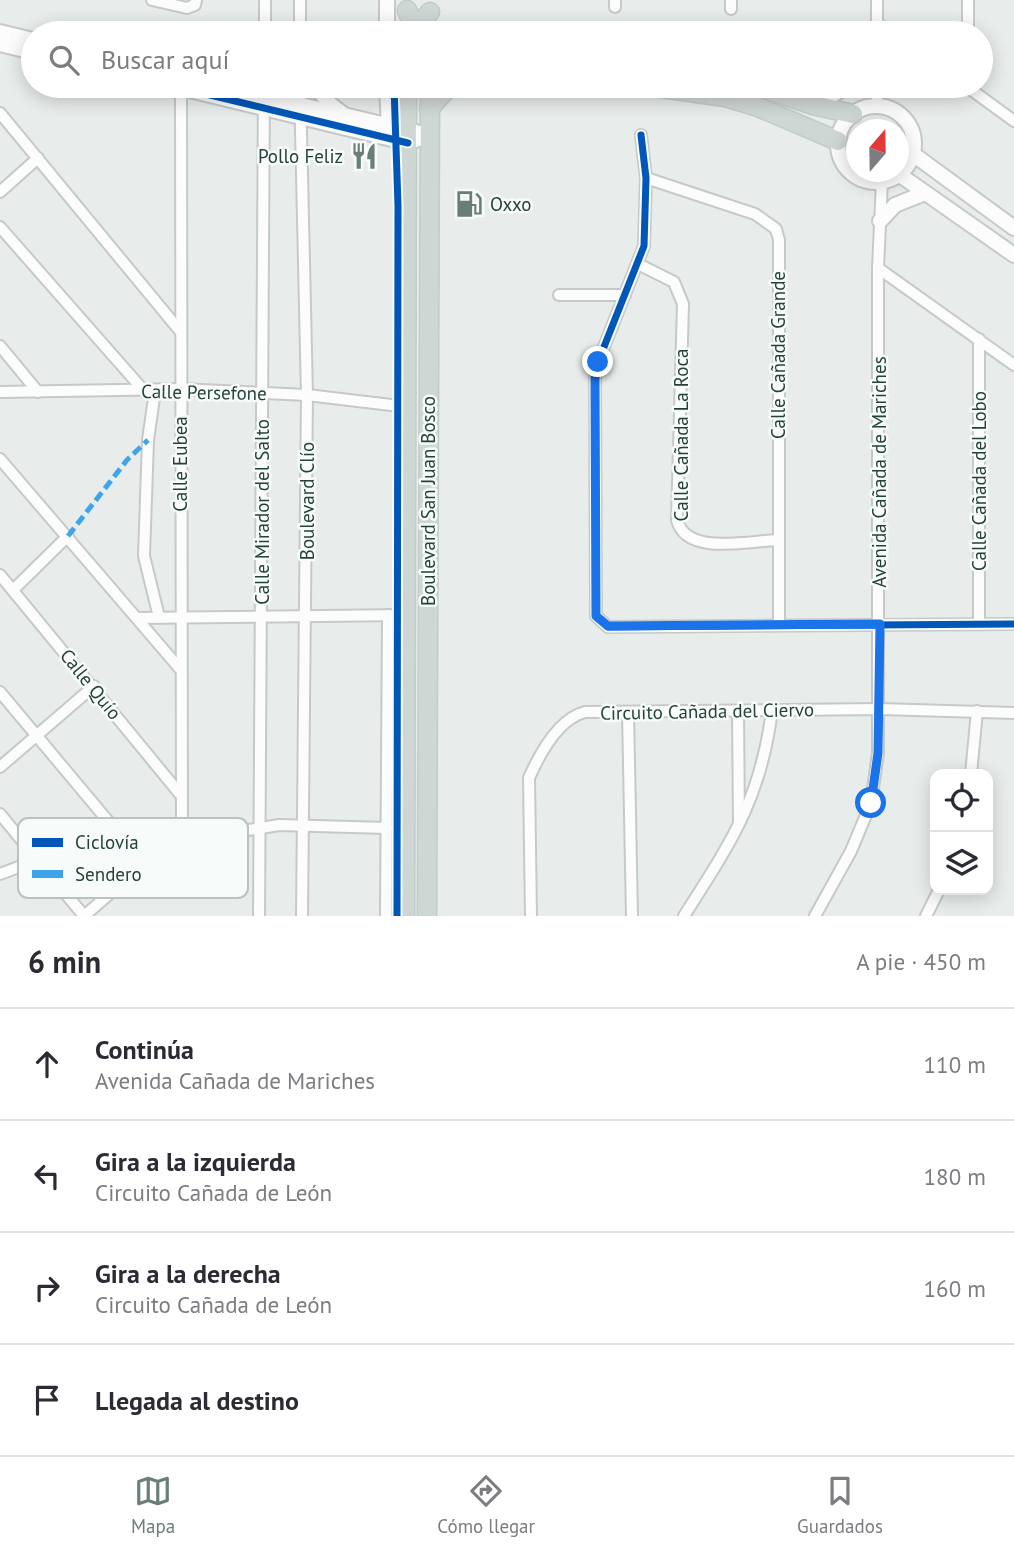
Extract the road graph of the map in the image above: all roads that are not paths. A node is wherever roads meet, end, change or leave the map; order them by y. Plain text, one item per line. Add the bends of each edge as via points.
1 (152, 0) edge
2 (265, 0) edge
3 (300, 0) edge
4 (387, 0) edge
5 (877, 0) edge
6 (968, 0) edge
7 (193, 4) edge
8 (407, 5) edge
9 (265, 21) edge
10 (300, 21) edge
11 (387, 21) edge
12 (416, 21) edge
13 (877, 21) edge
14 (968, 21) edge
15 (0, 32) edge
16 (21, 37) edge
17 (0, 44) edge
18 (21, 49) edge
19 (177, 98) edge
20 (264, 98) edge
21 (267, 98) edge
22 (300, 98) edge
23 (325, 98) edge
24 (388, 98) edge
25 (410, 98) edge
26 (427, 98) edge
27 (441, 98) edge
28 (728, 98) edge
29 (792, 98) edge
30 (826, 98) edge
31 (877, 98) edge
32 (984, 98) edge
33 (813, 105) junction
34 (877, 106) junction
35 (300, 111) junction
36 (0, 113) edge
37 (853, 114) junction
38 (347, 117) junction
39 (1014, 121) edge
40 (389, 127) junction
41 (417, 132) junction
42 (641, 135) dead end
43 (838, 141) junction
44 (913, 154) junction
45 (38, 158) junction
46 (909, 160) edge
47 (846, 164) edge
48 (646, 178) junction
49 (909, 181) edge
50 (882, 182) edge
51 (0, 192) edge
52 (925, 193) junction
53 (880, 221) junction
54 (0, 227) edge
55 (1014, 228) edge
56 (1014, 255) edge
57 (638, 264) junction
58 (878, 268) junction
59 (559, 295) dead end
60 (625, 295) junction
61 (180, 331) junction
62 (979, 339) junction
63 (0, 346) edge
64 (1014, 365) edge
65 (180, 389) junction
66 (150, 391) junction
67 (0, 392) edge
68 (38, 392) junction
69 (263, 392) junction
70 (307, 395) junction
71 (408, 407) junction
72 (0, 459) edge
73 (68, 536) junction
74 (777, 540) junction
75 (0, 575) edge
76 (13, 590) junction
77 (261, 615) junction
78 (306, 615) junction
79 (397, 615) junction
80 (159, 617) junction
81 (180, 617) junction
82 (137, 618) junction
83 (779, 623) junction
84 (880, 624) junction
85 (979, 624) junction
86 (1014, 624) edge
87 (181, 670) junction
88 (94, 686) junction
89 (0, 692) edge
90 (880, 709) junction
91 (738, 710) junction
92 (772, 710) junction
93 (977, 711) junction
94 (628, 712) junction
95 (1014, 713) edge
96 (37, 736) junction
97 (0, 768) edge
98 (971, 769) edge
99 (180, 794) junction
100 (0, 814) edge
101 (106, 818) edge
102 (181, 818) edge
103 (303, 824) junction
104 (259, 827) junction
105 (387, 828) junction
106 (739, 828) junction
107 (248, 829) edge
108 (18, 836) edge
109 (18, 867) edge
110 (0, 874) edge
111 (936, 895) edge
112 (69, 898) edge
113 (105, 898) edge
114 (84, 916) edge
115 (259, 916) edge
116 (302, 916) edge
117 (386, 916) edge
118 (405, 916) edge
119 (427, 916) edge
120 (531, 916) edge
121 (632, 916) edge
122 (684, 916) edge
123 (815, 916) edge
124 (926, 916) edge

1 - 7 street
2 - 9 street
3 - 10 street
4 - 11 street
5 - 13 street
6 - 14 street
8 - 12 main road via 410,18
15 - 16 street
17 - 18 street
19 - 61 street, Calle Eubea
20 - 69 street, Calle Mirador del Salto
21 - 35 street
22 - 35 street, Boulevard Clío
23 - 38 street
24 - 40 street
25 - 41 main road, Boulevard San Juan Bosco
26 - 41 main road, Boulevard San Juan Bosco
27 - 41 main road
28 - 43 main road
29 - 33 main road
30 - 33 street
31 - 34 street
32 - 39 street
33 - 37 main road
34 - 37 street
34 - 44 street via 902,116 910,127
35 - 38 street
35 - 41 street
35 - 70 street, Boulevard Clío
36 - 45 street
37 - 43 street
38 - 40 street
40 - 41 street
41 - 71 main road, Boulevard San Juan Bosco
41 - 119 main road, Boulevard San Juan Bosco via 413,145 429,157
42 - 48 street
43 - 47 street
44 - 46 street
44 - 55 street
45 - 51 street
45 - 61 street
48 - 57 street via 646,227
48 - 74 street, Calle Cañada Grande via 755,214 776,229
49 - 52 street
50 - 53 street, Avenida Cañada de Mariches
52 - 53 street via 894,205
52 - 56 street
53 - 58 street, Avenida Cañada de Mariches
54 - 66 street
57 - 60 street
57 - 74 street, Calle Cañada La Roca via 674,282 682,304 680,530 701,543
58 - 62 street
58 - 84 street, Avenida Cañada de Mariches
59 - 60 street
60 - 83 street via 595,377 596,616 608,626
61 - 65 street, Calle Eubea
62 - 64 street
62 - 85 street, Calle Cañada del Lobo
63 - 68 street
65 - 66 street, Calle Persefone
65 - 69 street, Calle Persefone
65 - 81 street, Calle Eubea
66 - 68 street, Calle Persefone
66 - 80 street via 144,556
67 - 68 street, Calle Persefone
69 - 70 street, Calle Persefone
69 - 77 street, Calle Mirador del Salto
70 - 71 street, Calle Persefone
70 - 78 street, Boulevard Clío
71 - 79 main road, Boulevard San Juan Bosco
72 - 73 street
73 - 76 street
73 - 82 street
74 - 83 street, Calle Cañada Grande
75 - 76 street, Calle Quío
76 - 88 street, Calle Quío
77 - 78 street
77 - 81 street
77 - 104 street, Calle Mirador del Salto
78 - 79 street
78 - 103 street, Boulevard Clío
79 - 105 street
79 - 118 main road, Boulevard San Juan Bosco
80 - 81 street
80 - 82 street
81 - 87 street, Calle Eubea
82 - 87 street
83 - 84 street
84 - 85 street
84 - 90 street, Avenida Cañada de Mariches
85 - 86 street
87 - 99 street, Calle Eubea
88 - 96 street
88 - 99 street, Calle Quío
89 - 96 street
90 - 92 street, Circuito Cañada del Ciervo
90 - 93 street, Circuito Cañada del Ciervo
90 - 123 street, Avenida Cañada de Mariches via 871,803
91 - 92 street, Circuito Cañada del Ciervo
91 - 94 street, Circuito Cañada del Ciervo
91 - 106 street
92 - 106 street via 761,774
93 - 95 street, Circuito Cañada del Ciervo
93 - 98 street
94 - 120 street, Circuito Cañada del Ciervo via 573,715 536,763 528,793
94 - 121 street
96 - 97 street
96 - 101 street
99 - 102 street, Calle Eubea
100 - 108 street
103 - 104 street
103 - 105 street
103 - 116 street, Boulevard Clío
104 - 107 street
104 - 115 street, Calle Mirador del Salto
105 - 117 street
106 - 122 street
109 - 110 street
111 - 124 street
112 - 114 street
113 - 114 street

